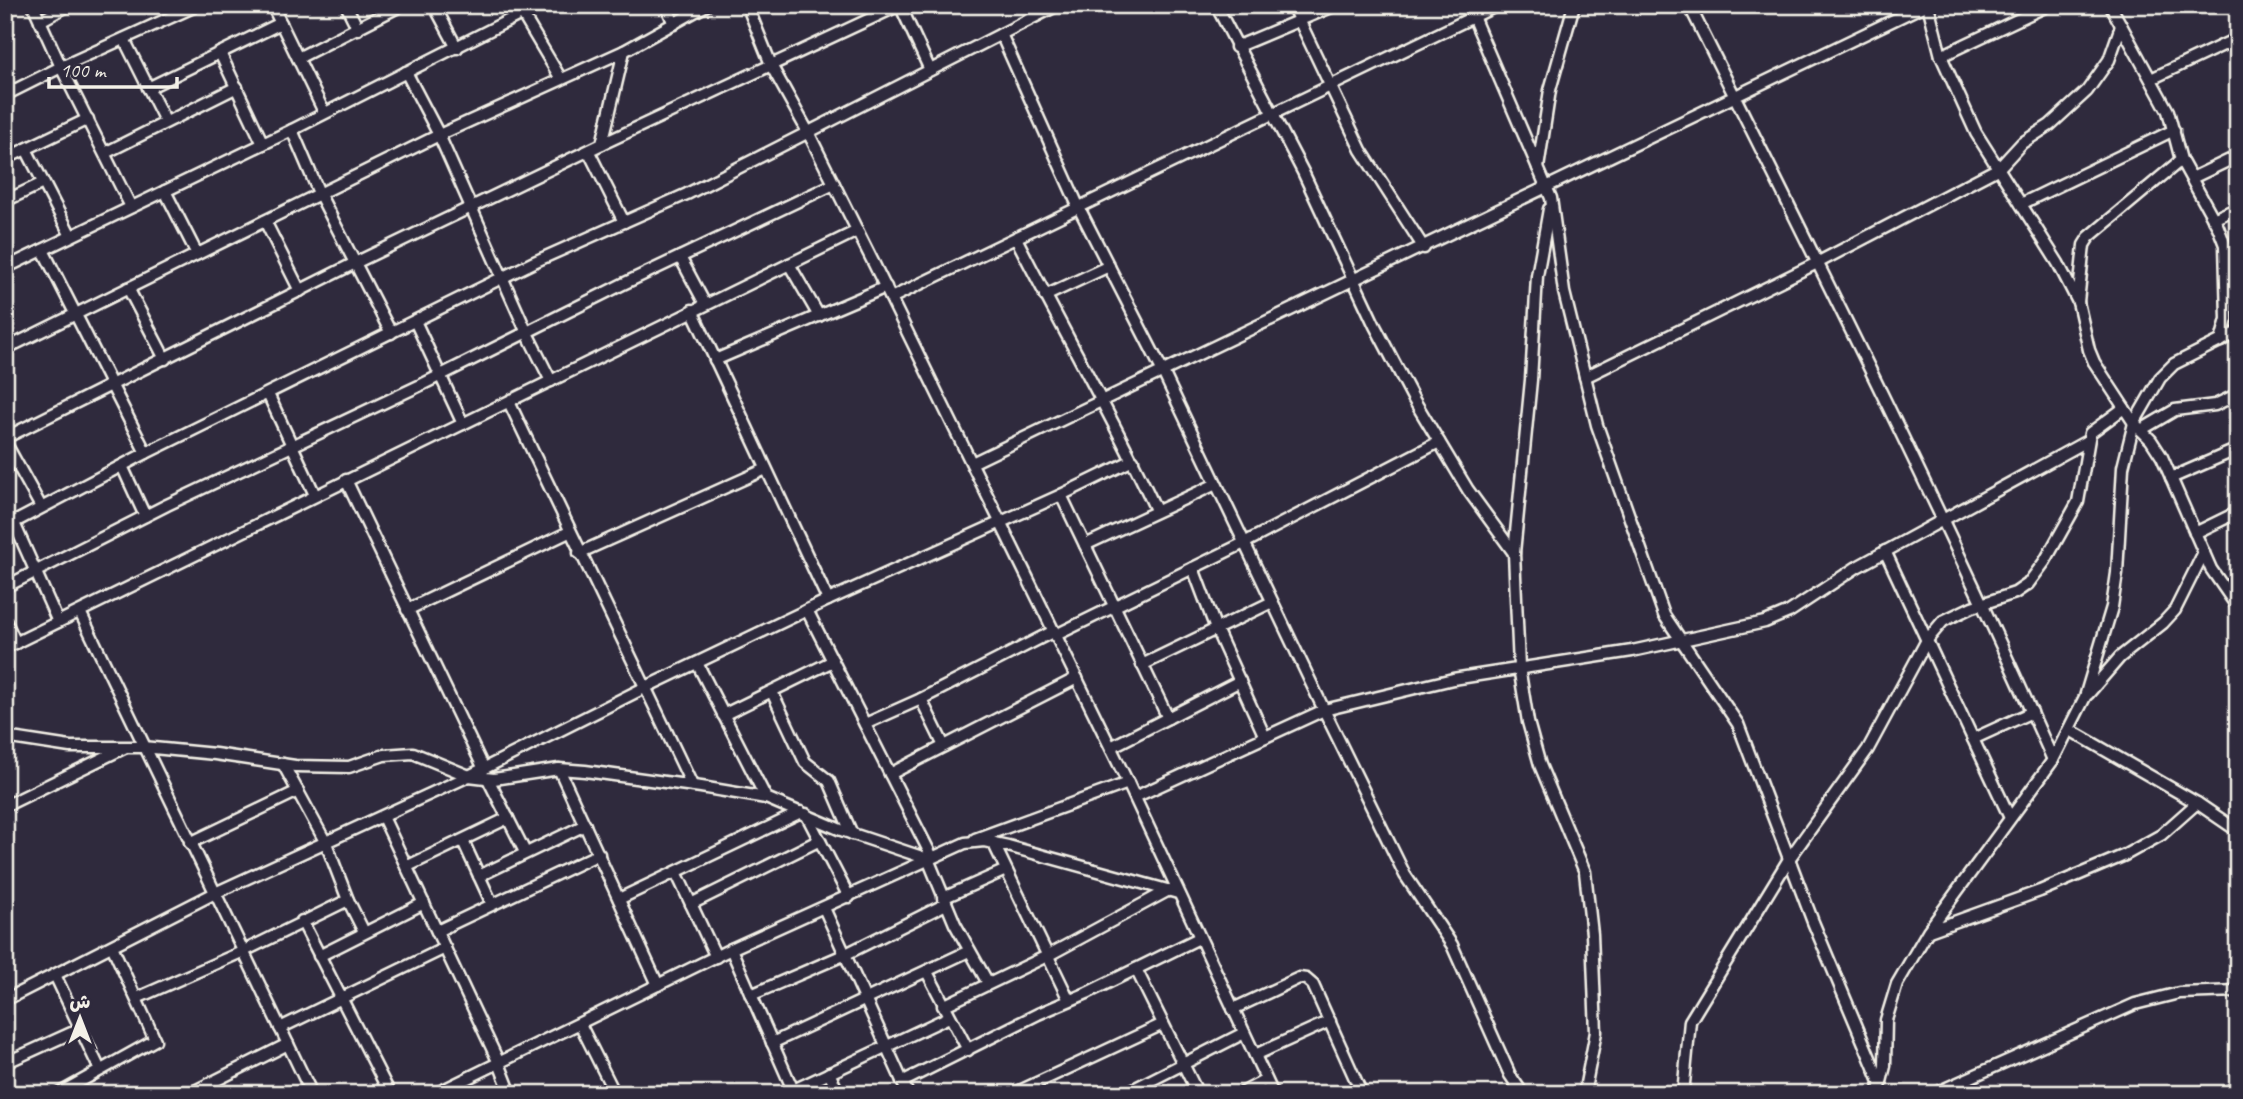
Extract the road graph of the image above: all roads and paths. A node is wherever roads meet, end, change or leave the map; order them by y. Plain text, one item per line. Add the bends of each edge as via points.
1 (33, 5) edge
2 (69, 5) edge
3 (272, 5) edge
4 (346, 5) edge
5 (402, 5) edge
6 (433, 5) edge
7 (539, 5) edge
8 (666, 5) edge
9 (707, 5) edge
10 (761, 5) edge
11 (900, 5) edge
12 (1058, 5) edge
13 (1216, 5) edge
14 (1292, 5) edge
15 (1336, 5) edge
16 (1468, 5) edge
17 (1498, 5) edge
18 (1574, 5) edge
19 (1689, 5) edge
20 (1927, 5) edge
21 (2049, 5) edge
22 (2110, 5) edge
23 (193, 6) edge
24 (748, 8) edge
25 (1045, 8) edge
26 (519, 9) edge
27 (1473, 17) junction
28 (40, 21) junction
29 (1299, 22) junction
30 (281, 23) junction
31 (674, 24) junction
32 (2121, 26) junction
33 (358, 29) junction
34 (1001, 34) junction
35 (2238, 38) edge
36 (124, 39) junction
37 (1236, 47) junction
38 (457, 48) junction
39 (624, 51) junction
40 (220, 53) junction
41 (1941, 56) junction
42 (298, 58) junction
43 (772, 66) junction
44 (61, 67) junction
45 (930, 70) junction
46 (406, 72) junction
47 (561, 79) junction
48 (2151, 79) junction
49 (1331, 86) junction
50 (237, 87) junction
51 (148, 88) junction
52 (5, 95) edge
53 (1735, 98) junction
54 (324, 112) junction
55 (1274, 114) junction
56 (88, 119) junction
57 (165, 121) junction
58 (292, 130) junction
59 (2174, 130) junction
60 (808, 132) junction
61 (439, 135) junction
62 (263, 144) junction
63 (602, 144) junction
64 (26, 149) junction
65 (589, 152) junction
66 (105, 153) junction
67 (2238, 156) edge
68 (5, 159) edge
69 (2181, 160) junction
70 (1999, 168) junction
71 (1538, 170) junction
72 (2192, 178) junction
73 (43, 183) junction
74 (834, 184) junction
75 (1546, 187) junction
76 (165, 191) junction
77 (319, 193) junction
78 (1551, 198) junction
79 (5, 201) edge
80 (2021, 204) junction
81 (131, 206) junction
82 (473, 207) junction
83 (1079, 208) junction
84 (2238, 208) edge
85 (2213, 219) junction
86 (265, 221) junction
87 (624, 222) junction
88 (857, 231) junction
89 (71, 236) junction
90 (1016, 238) junction
91 (1423, 248) junction
92 (43, 250) junction
93 (197, 254) junction
94 (680, 257) junction
95 (355, 263) junction
96 (1817, 263) junction
97 (789, 264) junction
98 (1109, 266) junction
99 (5, 268) edge
100 (502, 278) junction
101 (1354, 280) junction
102 (886, 287) junction
103 (128, 288) junction
104 (300, 291) junction
105 (1045, 296) junction
106 (891, 298) junction
107 (2078, 302) junction
108 (705, 304) junction
109 (692, 310) junction
110 (75, 315) junction
111 (819, 316) junction
112 (415, 321) junction
113 (2238, 332) edge
114 (391, 333) junction
115 (527, 333) junction
116 (2221, 342) junction
117 (5, 349) edge
118 (165, 359) junction
119 (715, 360) junction
120 (1163, 372) junction
121 (441, 375) junction
122 (1585, 377) junction
123 (551, 381) junction
124 (112, 386) junction
125 (268, 394) junction
126 (2238, 394) edge
127 (1103, 401) junction
128 (509, 402) junction
129 (2124, 408) junction
130 (463, 424) junction
131 (2138, 426) junction
132 (5, 440) edge
133 (2088, 441) junction
134 (1439, 442) junction
135 (292, 445) junction
136 (2238, 449) edge
137 (146, 453) junction
138 (1133, 460) junction
139 (972, 463) junction
140 (122, 466) junction
141 (766, 469) junction
142 (2171, 478) junction
143 (346, 480) junction
144 (1216, 484) junction
145 (315, 495) junction
146 (1061, 495) junction
147 (41, 507) junction
148 (1156, 510) junction
149 (2238, 512) edge
150 (145, 516) junction
151 (1943, 519) junction
152 (1000, 522) junction
153 (10, 525) edge
154 (569, 532) junction
155 (2196, 533) junction
156 (1244, 543) junction
157 (1085, 545) junction
158 (1885, 551) junction
159 (2204, 552) junction
160 (579, 553) junction
161 (1514, 553) junction
162 (1193, 568) junction
163 (36, 573) junction
164 (5, 587) edge
165 (828, 600) junction
166 (1983, 602) junction
167 (1272, 603) junction
168 (1113, 607) junction
169 (2238, 608) edge
170 (407, 610) junction
171 (807, 610) junction
172 (80, 612) junction
173 (5, 620) edge
174 (58, 622) junction
175 (1216, 629) junction
176 (1055, 633) junction
177 (1680, 638) junction
178 (1927, 640) junction
179 (16, 643) junction
180 (5, 648) edge
181 (833, 661) junction
182 (697, 663) junction
183 (1142, 665) junction
184 (1519, 667) junction
185 (1077, 678) junction
186 (1240, 681) junction
187 (644, 688) junction
188 (772, 692) junction
189 (2085, 697) junction
190 (922, 699) junction
191 (1324, 710) junction
192 (2032, 712) junction
193 (723, 715) junction
194 (1168, 718) junction
195 (865, 724) junction
196 (2070, 730) junction
197 (5, 737) edge
198 (1265, 737) junction
199 (1973, 739) junction
200 (944, 746) junction
201 (128, 747) junction
202 (143, 747) junction
203 (1111, 747) junction
204 (2053, 760) junction
205 (283, 764) junction
206 (559, 769) junction
207 (486, 774) junction
208 (890, 774) junction
209 (469, 776) junction
210 (1128, 783) junction
211 (692, 785) junction
212 (298, 791) junction
213 (1135, 797) junction
214 (766, 799) junction
215 (2197, 803) junction
216 (5, 806) edge
217 (804, 813) junction
218 (383, 817) junction
219 (508, 818) junction
220 (2010, 818) junction
221 (585, 825) junction
222 (2238, 831) edge
223 (852, 834) junction
224 (820, 840) junction
225 (463, 841) junction
226 (993, 842) junction
227 (190, 843) junction
228 (326, 843) junction
229 (965, 843) junction
230 (525, 852) junction
231 (599, 854) junction
232 (930, 858) junction
233 (1789, 859) junction
234 (406, 867) junction
235 (1006, 870) junction
236 (676, 872) junction
237 (479, 876) junction
238 (1173, 892) junction
239 (215, 893) junction
240 (849, 897) junction
241 (620, 899) junction
242 (348, 900) junction
243 (945, 901) junction
244 (424, 903) junction
245 (492, 904) junction
246 (691, 904) junction
247 (824, 908) junction
248 (302, 921) junction
249 (437, 931) junction
250 (1928, 931) junction
251 (364, 932) junction
252 (1199, 938) junction
253 (112, 946) junction
254 (444, 947) junction
255 (731, 949) junction
256 (244, 951) junction
257 (969, 951) junction
258 (846, 954) junction
259 (319, 956) junction
260 (1047, 956) junction
261 (716, 957) junction
262 (1136, 969) junction
263 (927, 972) junction
264 (55, 975) junction
265 (988, 984) junction
266 (659, 985) junction
267 (2238, 990) edge
268 (751, 995) junction
269 (137, 998) junction
270 (340, 998) junction
271 (865, 999) junction
272 (5, 1000) edge
273 (1069, 1000) junction
274 (943, 1006) junction
275 (1233, 1009) junction
276 (949, 1017) junction
277 (1329, 1021) junction
278 (580, 1024) junction
279 (1163, 1024) junction
280 (280, 1028) junction
281 (80, 1029) junction
282 (1244, 1033) junction
283 (772, 1043) junction
284 (288, 1044) junction
285 (886, 1046) junction
286 (968, 1050) junction
287 (1255, 1055) junction
288 (5, 1063) edge
289 (499, 1063) junction
290 (1183, 1064) junction
291 (100, 1070) junction
292 (829, 1073) junction
293 (1266, 1080) junction
294 (902, 1082) junction
295 (1879, 1089) edge
296 (789, 1092) edge
297 (58, 1094) edge
298 (189, 1094) edge
299 (312, 1094) edge
300 (390, 1094) edge
301 (435, 1094) edge
302 (511, 1094) edge
303 (615, 1094) edge
304 (839, 1094) edge
305 (908, 1094) edge
306 (1013, 1094) edge
307 (1124, 1094) edge
308 (1198, 1094) edge
309 (1240, 1094) edge
310 (1273, 1094) edge
311 (1362, 1094) edge
312 (1523, 1094) edge
313 (1584, 1094) edge
314 (1683, 1094) edge
315 (1933, 1094) edge

1 - 28 street
2 - 28 street
3 - 30 street
4 - 33 street
5 - 33 street
6 - 38 street
7 - 26 street
8 - 31 street
9 - 31 street
10 - 24 street
11 - 43 street
11 - 45 street
12 - 25 street
13 - 37 street
14 - 29 street
15 - 29 street
16 - 27 street
17 - 27 street
18 - 71 street via 1549,90
19 - 53 street
20 - 41 street
20 - 53 street
21 - 41 street
22 - 32 street
23 - 36 street
24 - 43 street
25 - 34 street
26 - 38 street
26 - 47 street
27 - 49 street
27 - 71 street
28 - 44 street
29 - 37 street
29 - 49 street
30 - 40 street
30 - 42 street
31 - 39 street
32 - 48 street
32 - 70 street via 2109,60 2087,91 2022,143
33 - 42 street
34 - 45 street
34 - 83 street
35 - 48 street
36 - 44 street
36 - 51 street
37 - 55 street
38 - 46 street
39 - 47 street
39 - 63 street
40 - 50 street
40 - 51 street
41 - 70 street via 1976,133
42 - 54 street
43 - 60 street
43 - 63 street
44 - 52 street
44 - 56 street
45 - 60 street
46 - 54 street
46 - 61 street
47 - 61 street
48 - 59 street
49 - 55 street
49 - 91 street via 1362,150
50 - 57 street
50 - 62 street
51 - 57 street
53 - 75 street
53 - 96 street
54 - 58 street
55 - 83 street
55 - 101 street
56 - 64 street
56 - 66 street
57 - 66 street
58 - 62 street
58 - 77 street
59 - 69 street
59 - 80 street
60 - 74 street
60 - 87 street
61 - 77 street
61 - 82 street
62 - 76 street
63 - 65 street
64 - 68 street
64 - 73 street
65 - 82 street
65 - 87 street
66 - 81 street
67 - 72 street
69 - 72 street
69 - 107 street via 2089,237
70 - 80 street
70 - 96 street
71 - 75 street
72 - 85 street
73 - 79 street
73 - 89 street
74 - 88 street
74 - 94 street
75 - 78 street
75 - 91 street
76 - 81 street
76 - 93 street
77 - 86 street
77 - 95 street
78 - 122 street via 1564,292
78 - 161 street via 1537,276
80 - 107 street
81 - 89 street
82 - 95 street
82 - 100 street
83 - 90 street
83 - 98 street
84 - 85 street
85 - 116 street via 2227,262 2227,319
86 - 93 street
86 - 104 street
87 - 100 street
88 - 97 street
88 - 102 street
89 - 92 street
90 - 105 street
90 - 106 street
91 - 101 street
92 - 99 street
92 - 110 street
93 - 103 street
94 - 108 street
94 - 115 street
95 - 104 street
95 - 114 street
96 - 122 street
96 - 151 street
97 - 108 street
97 - 111 street
98 - 105 street
98 - 120 street
100 - 112 street
100 - 115 street
101 - 120 street
101 - 134 street
102 - 106 street
102 - 111 street
103 - 110 street
103 - 118 street
104 - 118 street
105 - 127 street
106 - 139 street
107 - 129 street via 2089,350
108 - 109 street
109 - 119 street
109 - 123 street
110 - 117 street
110 - 124 street
111 - 119 street
112 - 114 street
112 - 121 street
113 - 116 street
114 - 125 street
115 - 121 street
115 - 123 street
116 - 131 street via 2174,364 2160,378
118 - 124 street
119 - 141 street
120 - 127 street
120 - 144 street
121 - 130 street
121 - 135 street
122 - 177 street via 1597,425 1664,615
123 - 128 street
124 - 132 street
124 - 137 street
125 - 135 street
125 - 137 street
126 - 131 street via 2216,405 2175,410
127 - 138 street
127 - 139 street
128 - 130 street
128 - 154 street
129 - 131 street
129 - 133 street via 2090,433
130 - 143 street
131 - 142 street via 2162,457
131 - 189 street via 2123,467 2112,607
132 - 147 street
133 - 151 street
133 - 166 street via 2078,502 2045,561 2015,593
134 - 156 street
134 - 161 street
135 - 145 street
135 - 150 street
136 - 142 street
137 - 140 street
138 - 146 street
138 - 148 street
139 - 152 street
140 - 147 street
140 - 150 street
141 - 160 street
141 - 165 street
142 - 155 street
143 - 145 street
143 - 170 street
144 - 148 street
144 - 156 street
145 - 172 street
146 - 152 street
146 - 157 street
147 - 153 street
148 - 157 street
149 - 155 street
150 - 163 street
151 - 158 street
151 - 166 street
152 - 165 street
152 - 176 street
153 - 163 street
154 - 160 street
154 - 170 street
155 - 159 street
156 - 162 street
156 - 167 street
157 - 168 street
158 - 177 street via 1777,617
158 - 178 street
159 - 169 street
159 - 189 street via 2175,610 2129,649
160 - 187 street
161 - 184 street
162 - 168 street
162 - 175 street
163 - 164 street
163 - 174 street
165 - 171 street
166 - 178 street via 1943,621
166 - 192 street
167 - 175 street
167 - 191 street
168 - 176 street
168 - 183 street
170 - 207 street
171 - 181 street
171 - 182 street
172 - 174 street
172 - 202 street
173 - 179 street
174 - 179 street
175 - 183 street
175 - 186 street
176 - 185 street
176 - 190 street
177 - 184 street via 1632,651
177 - 233 street via 1738,724
178 - 199 street
178 - 233 street via 1868,749
179 - 180 street
181 - 188 street
181 - 195 street
182 - 187 street
182 - 193 street
183 - 194 street
184 - 191 street
184 - 313 street via 1539,765 1584,872 1596,1032
185 - 200 street
185 - 203 street
186 - 194 street
186 - 198 street
187 - 207 street
187 - 211 street
188 - 193 street
188 - 223 street via 805,762 829,781
189 - 196 street
190 - 195 street
190 - 200 street
191 - 198 street
191 - 312 street via 1405,875 1452,945 1510,1075
192 - 199 street
192 - 204 street
193 - 214 street
194 - 203 street
195 - 208 street
196 - 204 street
196 - 215 street
197 - 201 street via 70,747
198 - 213 street
199 - 220 street
200 - 208 street
201 - 202 street
201 - 216 street
202 - 205 street
202 - 227 street
203 - 210 street
204 - 220 street
205 - 209 street via 349,767 383,755 412,753
205 - 212 street
206 - 207 street via 517,777
206 - 211 street
206 - 221 street
207 - 209 street
207 - 219 street
208 - 232 street
209 - 218 street
210 - 213 street
210 - 229 street
211 - 214 street
212 - 227 street
212 - 228 street
213 - 238 street
214 - 217 street
215 - 222 street
215 - 250 street via 2161,835 2125,855
217 - 223 street
217 - 224 street
217 - 236 street
218 - 228 street
218 - 234 street
219 - 225 street
219 - 230 street
220 - 250 street
221 - 230 street
221 - 231 street
223 - 232 street
224 - 240 street
224 - 246 street
225 - 234 street
225 - 237 street
226 - 229 street
226 - 235 street
226 - 238 street
227 - 239 street
228 - 239 street
228 - 242 street
229 - 232 street
230 - 237 street
231 - 241 street
231 - 245 street
232 - 240 street
232 - 243 street
233 - 295 street
233 - 314 street via 1690,1021
234 - 244 street
235 - 243 street
235 - 260 street
236 - 241 street
236 - 246 street
237 - 245 street
238 - 252 street
238 - 260 street
239 - 253 street
239 - 256 street
240 - 247 street
241 - 266 street
242 - 248 street
242 - 251 street
243 - 257 street
243 - 258 street
244 - 249 street
244 - 251 street
245 - 249 street
246 - 261 street
247 - 255 street
247 - 258 street
248 - 256 street
248 - 259 street
249 - 254 street
250 - 295 street via 1897,984 1886,1020 1885,1066
251 - 259 street
252 - 262 street
252 - 275 street
253 - 264 street
253 - 269 street
254 - 270 street
254 - 289 street
255 - 261 street
255 - 268 street
256 - 269 street
256 - 280 street
257 - 263 street
257 - 265 street
258 - 268 street
258 - 271 street
259 - 270 street
260 - 265 street
260 - 273 street
261 - 266 street
262 - 273 street
262 - 279 street
263 - 271 street
263 - 274 street
264 - 272 street
264 - 281 street
265 - 274 street
266 - 278 street
267 - 315 street via 2179,993 2135,1004
268 - 283 street
269 - 291 street via 155,1040
270 - 280 street
270 - 300 street
271 - 283 street
271 - 285 street
273 - 286 street
274 - 276 street
275 - 277 street via 1299,978 1313,985
275 - 282 street
276 - 285 street
276 - 286 street
277 - 287 street
277 - 311 street
278 - 289 street
278 - 303 street
279 - 290 street
279 - 306 street
280 - 284 street
281 - 288 street
281 - 291 street
282 - 287 street
282 - 290 street
283 - 296 street
284 - 298 street
284 - 299 street
285 - 292 street
285 - 294 street
286 - 294 street
287 - 293 street
289 - 301 street
289 - 302 street
290 - 307 street
290 - 308 street
291 - 297 street
292 - 296 street
292 - 304 street
293 - 309 street
293 - 310 street
294 - 305 street

